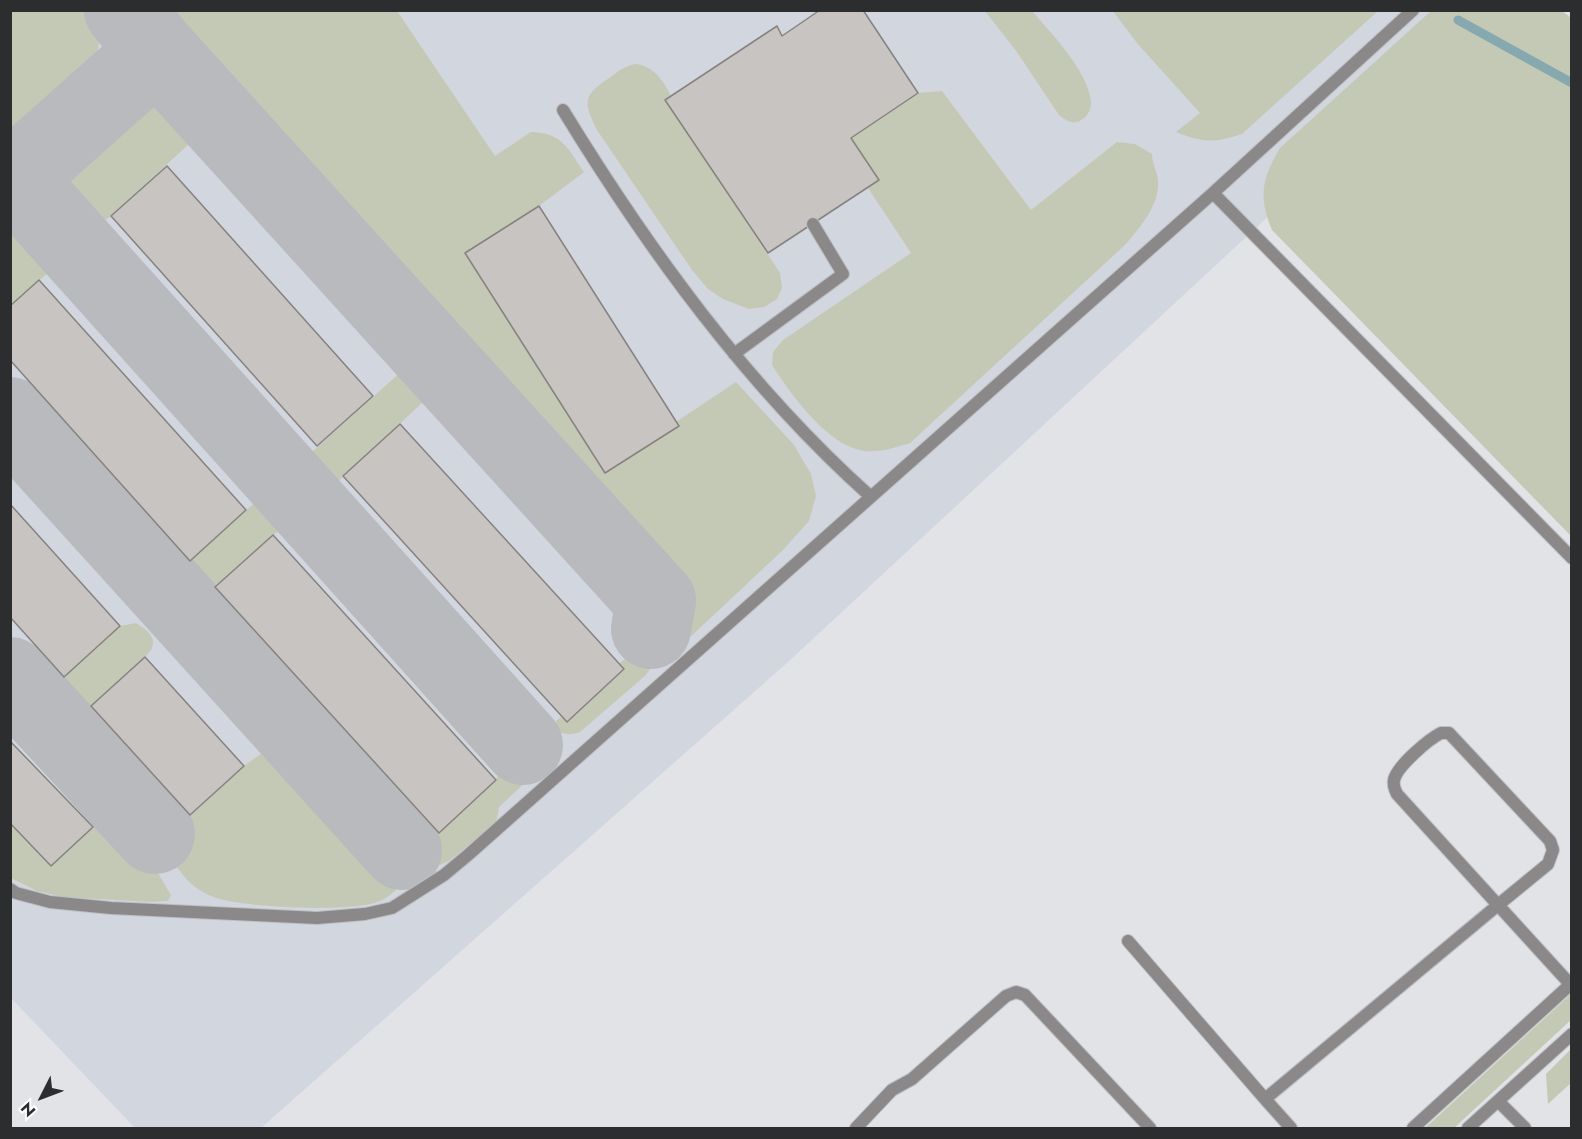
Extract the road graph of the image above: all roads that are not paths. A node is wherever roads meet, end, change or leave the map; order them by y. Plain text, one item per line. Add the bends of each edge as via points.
1 (1413, 10) edge
2 (563, 110) dead end
3 (1213, 193) junction
4 (813, 224) dead end
5 (734, 354) junction
6 (870, 496) junction
7 (1572, 558) edge
8 (10, 889) edge
9 (1498, 905) junction
10 (1128, 941) dead end
11 (1571, 984) edge
12 (1572, 1034) edge
13 (1265, 1098) junction
14 (1498, 1101) junction
15 (855, 1128) edge
16 (1150, 1128) edge
17 (1291, 1128) edge
18 (1413, 1128) edge
19 (1468, 1128) edge
20 (1525, 1128) edge

1 - 3 lane
2 - 5 lane via 635,220
3 - 6 lane
3 - 7 lane
4 - 5 lane via 843,274
5 - 6 lane via 826,456
6 - 8 lane via 468,855 392,908 317,918 146,910 50,902
9 - 9 lane via 1396,794 1393,782 1398,771 1441,733 1449,733 1550,841 1553,850 1548,864
9 - 11 lane
9 - 13 lane
10 - 13 lane
11 - 18 lane
12 - 14 lane
13 - 17 lane
14 - 19 lane
14 - 20 lane
15 - 16 lane via 892,1090 912,1079 1006,996 1016,993 1025,995

